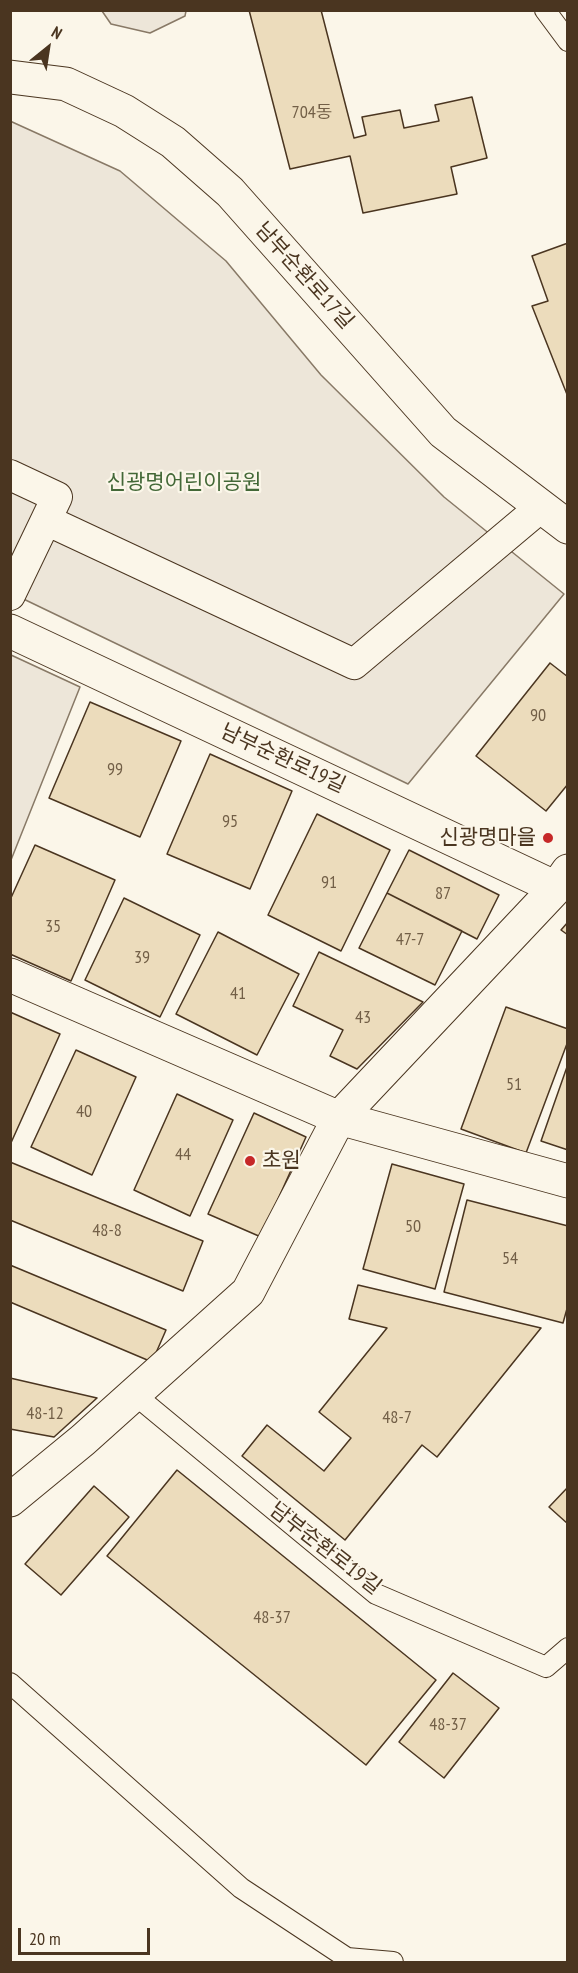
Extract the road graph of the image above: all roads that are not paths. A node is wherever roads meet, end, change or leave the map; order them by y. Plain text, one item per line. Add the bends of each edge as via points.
1 (545, 10) edge
2 (567, 42) edge
3 (10, 77) edge
4 (10, 475) edge
5 (541, 507) junction
6 (46, 520) junction
7 (567, 527) edge
8 (10, 595) edge
9 (10, 631) edge
10 (562, 880) edge
11 (10, 975) edge
12 (339, 1118) junction
13 (567, 1181) edge
14 (134, 1394) junction
15 (10, 1500) edge
16 (567, 1648) edge
17 (10, 1683) edge
18 (393, 1962) edge

1 - 2 lane
3 - 5 street, 남부순환로17길 via 66,84 124,111 173,142 230,192 443,432
4 - 6 street via 57,497
5 - 6 street via 354,664
5 - 7 street, 남부순환로17길
6 - 8 street
9 - 10 street, 남부순환로19길
10 - 12 street, 남부순환로19길
11 - 12 street
12 - 13 street
12 - 14 street, 남부순환로19길 via 248,1292
14 - 15 street, 남부순환로19길
14 - 16 lane, 남부순환로19길 via 376,1594 546,1667
17 - 18 lane via 241,1888 347,1958

